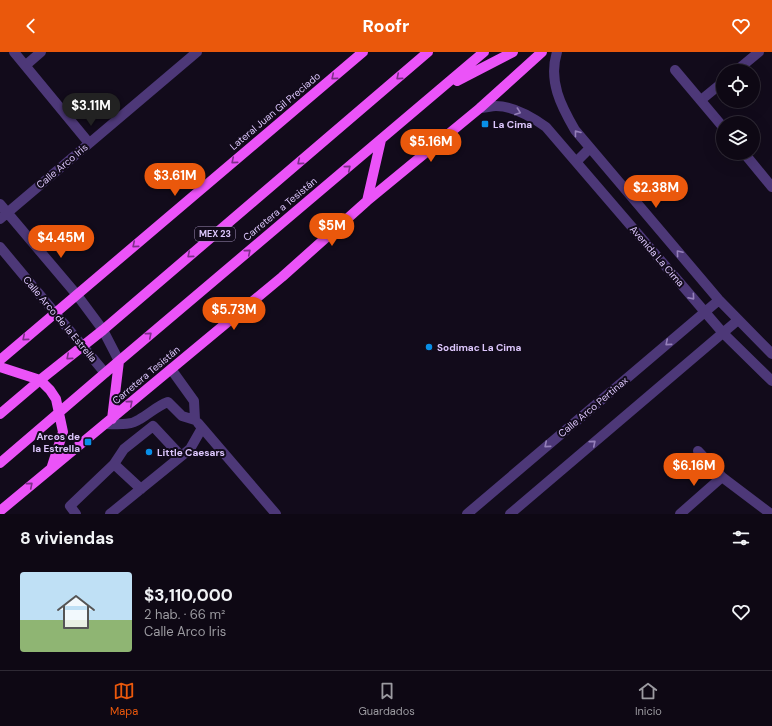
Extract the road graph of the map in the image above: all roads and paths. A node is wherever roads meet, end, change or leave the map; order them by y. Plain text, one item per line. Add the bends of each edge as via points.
1 (14, 52) edge
2 (41, 52) edge
3 (197, 52) edge
4 (363, 52) edge
5 (428, 52) edge
6 (484, 52) edge
7 (513, 52) edge
8 (542, 52) edge
9 (557, 52) edge
10 (759, 52) edge
11 (744, 64) edge
12 (26, 65) junction
13 (675, 70) dead end
14 (716, 88) edge
15 (441, 90) junction
16 (701, 100) junction
17 (480, 108) junction
18 (716, 118) edge
19 (381, 140) junction
20 (90, 143) junction
21 (590, 148) junction
22 (750, 160) edge
23 (576, 162) junction
24 (772, 185) edge
25 (367, 201) junction
26 (0, 204) edge
27 (4, 216) edge
28 (0, 246) edge
29 (77, 295) junction
30 (719, 300) junction
31 (705, 312) junction
32 (56, 313) junction
33 (738, 320) junction
34 (103, 330) junction
35 (723, 333) junction
36 (83, 345) junction
37 (772, 354) edge
38 (0, 360) edge
39 (119, 361) junction
40 (0, 367) edge
41 (171, 369) junction
42 (105, 373) junction
43 (40, 380) junction
44 (772, 381) edge
45 (59, 412) junction
46 (0, 414) edge
47 (108, 421) junction
48 (199, 424) junction
49 (698, 451) dead end
50 (181, 456) junction
51 (0, 463) edge
52 (114, 464) junction
53 (52, 466) junction
54 (722, 477) junction
55 (141, 489) junction
56 (0, 510) edge
57 (76, 514) edge
58 (110, 514) edge
59 (276, 514) edge
60 (467, 514) edge
61 (510, 514) edge
62 (680, 514) edge
63 (771, 514) edge

1 - 12 street
2 - 12 street
3 - 20 street, Calle Arco Iris
4 -> 29 main road, Lateral Juan Gil Preciado
5 -> 34 main road, MEX 23
6 - 15 main road, Carretera a Tesistán
7 - 15 main road
8 - 17 main road, Carretera Tesistán
21 -> 9 street, Avenida La Cima via 575,130 559,100 554,81
10 - 11 street
12 - 20 street
13 - 16 street
14 - 16 street
15 - 19 main road, Carretera a Tesistán
16 - 18 street
17 -> 23 street, Avenida La Cima via 497,106 517,110 533,118 546,127
17 - 25 main road, Carretera Tesistán
19 - 25 main road
39 -> 19 main road, Carretera a Tesistán
20 - 27 street, Calle Arco Iris
21 - 23 street
30 -> 21 street, Avenida La Cima
22 - 24 street
23 -> 31 street, Avenida La Cima
25 - 41 main road, Carretera Tesistán via 282,277
26 - 27 street
27 - 29 street
28 - 32 street, Calle Arco de la Estrella
29 - 32 main road, Lateral Juan Gil Preciado
29 - 34 street
30 - 31 street, Calle Arco Pertinax
30 - 33 street, Avenida La Cima
31 - 35 street, Avenida La Cima
31 -> 60 street, Calle Arco Pertinax
32 - 36 street, Calle Arco de la Estrella
32 -> 38 main road, Lateral Juan Gil Preciado
33 - 35 street
33 - 37 street, Avenida La Cima
34 - 36 main road, MEX 23
34 - 39 street
35 - 44 street, Avenida La Cima
61 -> 35 street
36 - 42 street, Calle Arco de la Estrella
36 -> 43 main road, MEX 23
39 - 42 main road, Carretera a Tesistán
39 - 47 main road
40 - 43 main road
47 -> 41 main road, Carretera Tesistán
41 - 48 street via 194,401
42 - 45 main road, Carretera a Tesistán
43 - 45 main road via 56,399
43 - 46 main road, MEX 23
45 - 51 main road, Carretera a Tesistán
45 - 53 main road via 63,432
47 - 48 street via 125,424 140,420 158,405 168,402 182,416
47 - 53 main road, Carretera Tesistán
48 - 50 street via 190,449
48 - 59 street
49 - 54 street
50 - 52 street via 153,426 124,449
50 - 55 street
52 - 55 street
52 - 57 street via 70,506
56 -> 53 main road, Carretera Tesistán
54 - 62 street
54 - 63 street
55 - 58 street

